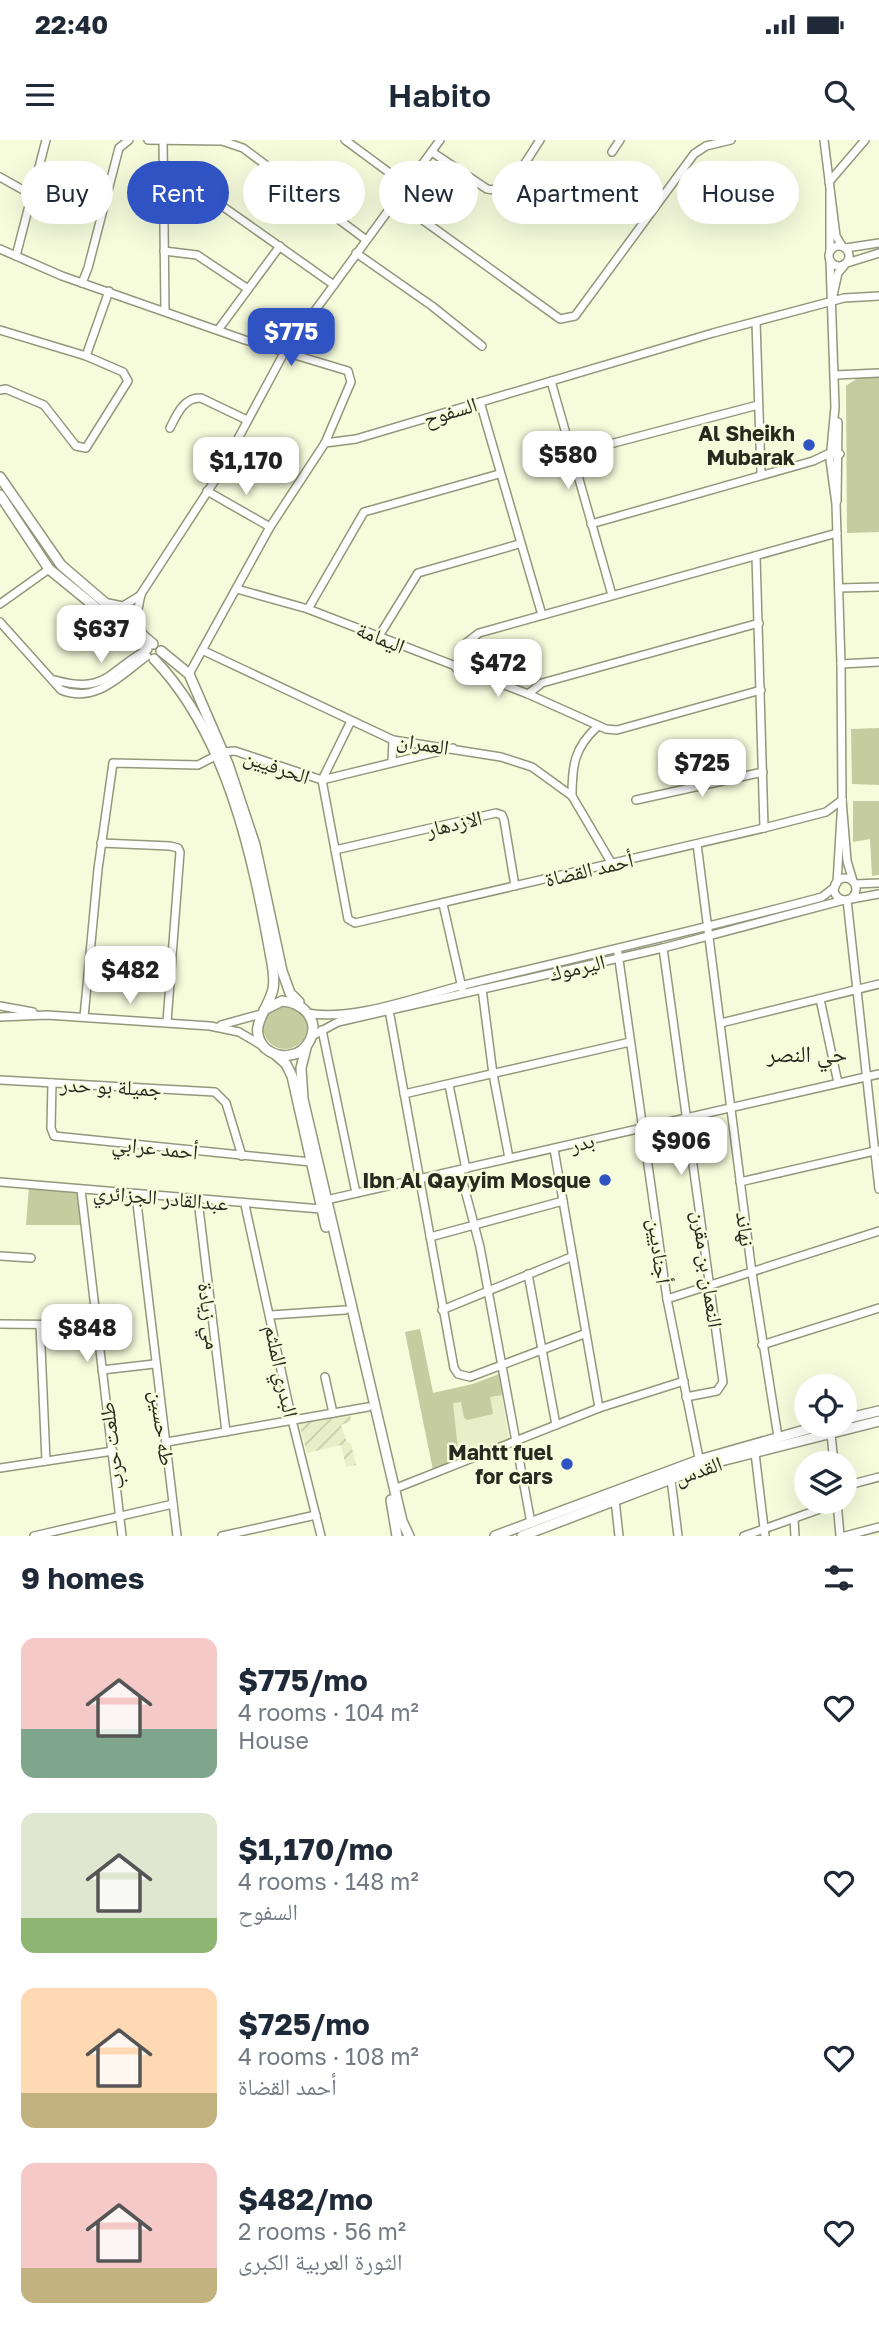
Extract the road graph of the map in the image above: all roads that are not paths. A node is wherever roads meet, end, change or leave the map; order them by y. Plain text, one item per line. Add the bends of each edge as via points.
1 (46, 140) edge
2 (129, 140) edge
3 (148, 140) edge
4 (345, 140) edge
5 (440, 140) edge
6 (540, 140) edge
7 (620, 140) edge
8 (732, 140) edge
9 (824, 140) edge
10 (864, 140) edge
11 (163, 141) edge
12 (432, 152) junction
13 (612, 152) dead end
14 (41, 161) edge
15 (163, 161) edge
16 (425, 161) edge
17 (379, 165) edge
18 (0, 177) edge
19 (829, 182) junction
20 (21, 189) edge
21 (830, 192) junction
22 (229, 211) edge
23 (379, 221) edge
24 (24, 224) edge
25 (164, 224) edge
26 (427, 224) edge
27 (365, 239) junction
28 (879, 243) edge
29 (280, 246) junction
30 (844, 247) junction
31 (0, 249) edge
32 (164, 251) junction
33 (830, 251) junction
34 (356, 253) junction
35 (879, 253) edge
36 (16, 256) junction
37 (830, 261) junction
38 (846, 264) junction
39 (82, 282) junction
40 (334, 285) junction
41 (248, 289) junction
42 (109, 291) junction
43 (879, 296) edge
44 (832, 302) junction
45 (165, 311) junction
46 (756, 322) junction
47 (0, 330) edge
48 (218, 330) junction
49 (482, 346) dead end
50 (284, 353) junction
51 (86, 356) junction
52 (879, 373) edge
53 (835, 375) junction
54 (551, 381) junction
55 (0, 390) edge
56 (480, 402) junction
57 (758, 405) junction
58 (835, 407) junction
59 (247, 420) junction
60 (170, 428) dead end
61 (325, 443) junction
62 (830, 453) junction
63 (572, 454) junction
64 (840, 457) junction
65 (813, 461) junction
66 (830, 463) junction
67 (761, 473) junction
68 (499, 474) junction
69 (0, 477) edge
70 (207, 491) junction
71 (0, 495) edge
72 (836, 504) junction
73 (591, 524) junction
74 (270, 527) junction
75 (837, 533) junction
76 (519, 544) junction
77 (756, 556) junction
78 (48, 569) junction
79 (879, 587) edge
80 (839, 588) junction
81 (237, 589) junction
82 (141, 594) junction
83 (612, 595) junction
84 (103, 601) junction
85 (0, 604) edge
86 (308, 609) junction
87 (542, 615) junction
88 (0, 622) edge
89 (759, 623) junction
90 (142, 633) junction
91 (379, 636) junction
92 (149, 651) junction
93 (204, 651) junction
94 (879, 662) edge
95 (841, 664) junction
96 (456, 668) junction
97 (186, 670) junction
98 (170, 679) junction
99 (761, 690) junction
100 (528, 694) junction
101 (351, 721) junction
102 (597, 727) junction
103 (393, 740) junction
104 (453, 748) junction
105 (219, 755) junction
106 (392, 762) junction
107 (763, 772) junction
108 (322, 780) junction
109 (572, 796) junction
110 (636, 800) dead end
111 (842, 800) junction
112 (826, 812) junction
113 (842, 818) junction
114 (764, 828) junction
115 (101, 843) junction
116 (697, 844) junction
117 (335, 850) junction
118 (612, 864) junction
119 (854, 883) junction
120 (879, 883) edge
121 (836, 885) junction
122 (515, 886) junction
123 (879, 894) edge
124 (848, 899) junction
125 (443, 904) junction
126 (709, 927) junction
127 (710, 936) junction
128 (663, 948) junction
129 (618, 953) junction
130 (879, 984) edge
131 (462, 989) junction
132 (482, 989) junction
133 (859, 989) junction
134 (820, 999) junction
135 (0, 1006) edge
136 (305, 1009) junction
137 (389, 1010) junction
138 (263, 1012) junction
139 (47, 1015) junction
140 (0, 1017) edge
141 (84, 1017) junction
142 (167, 1022) junction
143 (721, 1023) junction
144 (210, 1026) junction
145 (322, 1030) junction
146 (310, 1040) junction
147 (630, 1042) junction
148 (271, 1052) junction
149 (493, 1074) junction
150 (879, 1074) edge
151 (864, 1077) junction
152 (0, 1080) edge
153 (52, 1083) junction
154 (838, 1083) junction
155 (449, 1085) junction
156 (404, 1094) junction
157 (731, 1108) junction
158 (687, 1117) junction
159 (643, 1126) junction
160 (554, 1149) junction
161 (877, 1150) edge
162 (242, 1156) junction
163 (509, 1158) junction
164 (311, 1162) junction
165 (463, 1170) junction
166 (420, 1179) junction
167 (0, 1182) edge
168 (740, 1182) junction
169 (879, 1189) edge
170 (81, 1190) junction
171 (356, 1193) junction
172 (136, 1195) junction
173 (198, 1200) junction
174 (563, 1202) junction
175 (323, 1204) junction
176 (245, 1205) junction
177 (474, 1226) junction
178 (879, 1231) edge
179 (430, 1237) junction
180 (0, 1256) edge
181 (571, 1256) junction
182 (31, 1258) dead end
183 (752, 1273) junction
184 (528, 1274) junction
185 (712, 1285) junction
186 (487, 1290) junction
187 (667, 1299) junction
188 (879, 1308) edge
189 (345, 1310) junction
190 (442, 1310) junction
191 (271, 1315) junction
192 (0, 1324) edge
193 (40, 1325) junction
194 (95, 1325) junction
195 (584, 1334) junction
196 (762, 1345) junction
197 (540, 1351) junction
198 (154, 1364) junction
199 (500, 1367) junction
200 (102, 1370) junction
201 (325, 1377) dead end
202 (684, 1381) junction
203 (686, 1397) junction
204 (368, 1407) junction
205 (599, 1408) junction
206 (879, 1410) edge
207 (333, 1413) junction
208 (857, 1416) edge
209 (292, 1420) junction
210 (879, 1421) edge
211 (556, 1425) junction
212 (857, 1427) edge
213 (226, 1432) junction
214 (794, 1433) edge
215 (778, 1437) junction
216 (819, 1437) edge
217 (167, 1441) junction
218 (513, 1442) junction
219 (113, 1451) junction
220 (755, 1453) junction
221 (46, 1461) junction
222 (700, 1464) junction
223 (0, 1468) edge
224 (879, 1477) edge
225 (671, 1479) junction
226 (857, 1483) edge
227 (394, 1489) junction
228 (615, 1500) junction
229 (173, 1504) junction
230 (807, 1514) edge
231 (839, 1514) edge
232 (316, 1515) junction
233 (120, 1517) junction
234 (794, 1519) junction
235 (531, 1523) junction
236 (879, 1527) edge
237 (764, 1532) edge
238 (34, 1536) edge
239 (122, 1536) edge
240 (177, 1536) edge
241 (222, 1536) edge
242 (321, 1536) edge
243 (397, 1536) edge
244 (409, 1536) edge
245 (495, 1536) edge
246 (522, 1536) edge
247 (620, 1536) edge
248 (678, 1536) edge
249 (744, 1536) edge
250 (795, 1536) edge
251 (843, 1536) edge

1 - 14 street
2 - 39 street via 119,148
3 - 11 street
4 - 17 street
5 - 12 street
6 - 12 street via 507,185 495,191
7 - 13 street
8 - 26 street via 706,146 695,154 575,316 567,319
9 - 19 street
10 - 19 street
11 - 15 street
11 - 27 street via 222,141 243,148
12 - 16 street
18 - 20 street
19 - 21 street
21 - 30 street via 836,236
21 - 33 street
22 - 29 street
23 - 27 street
24 - 36 street
25 - 32 street
27 - 34 street
28 - 30 street
29 - 40 street
29 - 41 street
30 - 33 street
30 - 38 street via 849,255
31 - 36 street
32 - 41 street via 197,255
32 - 45 street
33 - 37 street
34 - 40 street
34 - 49 street
35 - 38 street
36 - 39 street
37 - 38 street via 836,267
37 - 44 street
38 - 44 street via 837,278
39 - 42 street
40 - 50 street
41 - 48 street
42 - 45 street
42 - 51 street
43 - 44 street, السفوح
44 - 46 street, السفوح
44 - 53 street
45 - 48 street
46 - 54 street, السفوح
46 - 57 street
47 - 51 street
48 - 50 street
50 - 59 street
50 - 61 street via 337,366 351,375
51 - 55 street via 123,372 128,381 86,448 76,446 40,401
52 - 53 street
53 - 58 street
54 - 56 street, السفوح
54 - 63 street
56 - 61 street, السفوح via 356,439
56 - 68 street
57 - 63 street
57 - 67 street
58 - 62 street
58 - 64 street
59 - 60 street via 193,398
59 - 70 street
61 - 74 street
62 - 64 street
62 - 65 street
62 - 66 street
63 - 73 street
64 - 66 street
64 - 72 street
65 - 66 street
65 - 67 street
66 - 72 street
67 - 73 street
68 - 76 street
68 - 86 street via 364,512
69 - 84 main road via 54,556
70 - 74 street
70 - 82 street
71 - 78 main road
72 - 75 street
73 - 83 street
74 - 81 street
75 - 77 street
75 - 80 street
76 - 87 street
76 - 91 street via 418,573
77 - 83 street
77 - 89 street
78 - 85 street
78 - 92 main road
79 - 80 street
80 - 95 street
81 - 86 street, اليمامة
81 - 93 street
82 - 84 street via 123,607
82 - 90 street via 137,614
83 - 87 street
84 - 90 main road
86 - 91 street, اليمامة
87 - 96 street via 470,637
88 - 92 street via 54,680 73,686 91,686
89 - 99 street
89 - 100 street via 542,683
90 - 92 main road
91 - 96 street, اليمامة
92 - 97 main road via 162,651
92 - 98 main road
93 - 97 street
93 - 101 street, العمران
94 - 95 street
95 - 111 street
96 - 100 street, اليمامة
97 - 98 main road via 173,669
97 - 98 main road via 183,682
97 - 105 main road
98 - 105 main road
99 - 102 street, اليمامة via 617,730
99 - 107 street
100 - 102 street, اليمامة
101 - 103 street, العمران
101 - 108 street
102 - 109 street via 574,755
103 - 104 street, العمران
103 - 106 street
104 - 106 street, الحرفيين
104 - 109 street, العمران via 532,767
105 - 108 street, الحرفيين via 240,752
105 - 115 street via 198,765 113,763
105 - 136 main road via 252,831 282,971 290,993
105 - 138 main road via 249,850 269,947 274,981
106 - 108 street, الحرفيين
107 - 110 street
107 - 114 street
108 - 117 street
109 - 118 street, العمران
111 - 112 street, أحمد القضاة
111 - 113 street
112 - 113 street
112 - 114 street, أحمد القضاة
113 - 119 street via 846,861
113 - 121 street
114 - 116 street, أحمد القضاة
115 - 141 street
115 - 142 street via 170,846 180,852
116 - 118 street, أحمد القضاة
116 - 126 street, نهاند
117 - 122 street, الازدهار via 496,813 504,820
117 - 125 street, أحمد القضاة via 351,922
118 - 122 street, أحمد القضاة
119 - 120 street
119 - 121 street via 846,879
119 - 124 street via 856,890
121 - 124 street via 838,896
121 - 126 street, اليرموك via 826,896
122 - 125 street, أحمد القضاة
123 - 124 street, اليرموك
124 - 127 street, اليرموك
124 - 133 street
125 - 131 street
126 - 127 street, نهاند
126 - 129 street, اليرموك
127 - 128 street, اليرموك
127 - 143 street, نهاند
128 - 129 street, اليرموك
128 - 158 street, النعمان بن مقرن
129 - 131 street, اليرموك
129 - 132 street, اليرموك
129 - 147 street, أجناديين
130 - 133 street
131 - 132 street, اليرموك
131 - 136 street, اليرموك via 342,1014
131 - 137 street, اليرموك
132 - 149 street
133 - 134 street
133 - 151 street
134 - 143 street
134 - 154 street
135 - 139 street
136 - 138 main road via 282,1000
136 - 146 main road via 311,1018
137 - 145 street, اليرموك
137 - 156 street
138 - 144 street
138 - 148 main road via 258,1034
139 - 140 street
139 - 141 street
141 - 142 street
142 - 144 street
143 - 157 street, نهاند
144 - 148 street via 239,1032
145 - 146 street, اليرموك
145 - 171 street
146 - 148 main road via 293,1055
146 - 175 main road via 300,1068
147 - 149 street
147 - 159 street, أجناديين
148 - 164 main road via 292,1076
149 - 155 street
149 - 163 street
150 - 151 street, بدر
151 - 154 street, بدر
151 - 161 street
152 - 153 street, جميلة بو حدر
153 - 162 street, جميلة بو حدر via 222,1095
153 - 162 street, أحمد عرابي via 54,1136
154 - 157 street, بدر
155 - 156 street
155 - 165 street
156 - 166 street
157 - 158 street, بدر
157 - 168 street, نهاند
158 - 159 street, بدر
158 - 185 street, النعمان بن مقرن
159 - 160 street, بدر
159 - 187 street, أجناديين
160 - 163 street, بدر
160 - 174 street
161 - 168 street
161 - 169 street
162 - 164 street, أحمد عرابي
163 - 165 street, بدر
164 - 175 main road
165 - 166 street, بدر
165 - 177 street
166 - 171 street, بدر
166 - 179 street
167 - 170 street, عبدالقادر الجزائري
168 - 183 street, نهاند
170 - 172 street, عبدالقادر الجزائري
170 - 194 street, طلعت حرب
171 - 175 street, بدر
172 - 173 street, عبدالقادر الجزائري
172 - 198 street, طه حسين
173 - 176 street, عبدالقادر الجزائري
173 - 213 street, مي زيادة
174 - 177 street
174 - 181 street
175 - 176 street, عبدالقادر الجزائري
175 - 189 main road
175 - 227 main road
176 - 191 street, البدري الملثم
177 - 179 street
177 - 186 street
178 - 183 street
179 - 190 street
180 - 182 street
181 - 184 street
181 - 195 street
183 - 185 street
183 - 196 street, نهاند
184 - 186 street
184 - 197 street
185 - 187 street
185 - 203 street, النعمان بن مقرن via 722,1386
186 - 190 street
186 - 199 street
187 - 202 street, أجناديين
188 - 196 street
189 - 191 street
189 - 204 main road
190 - 199 street via 458,1374 470,1377
191 - 209 street, البدري الملثم
192 - 193 street
193 - 194 street
193 - 221 street
194 - 200 street, طلعت حرب
195 - 197 street
195 - 205 street
196 - 215 street, نهاند
197 - 199 street
197 - 211 street
198 - 200 street
198 - 217 street, طه حسين
199 - 218 street
200 - 219 street, طلعت حرب
201 - 207 street
202 - 203 street, أجناديين
202 - 205 street
203 - 222 street, أجناديين
204 - 207 street
204 - 243 main road
205 - 211 street
206 - 208 main road
207 - 209 street
209 - 213 street
209 - 232 street, البدري الملثم
210 - 212 main road, القدس
211 - 218 street
213 - 217 street
214 - 215 main road, القدس
215 - 222 main road, القدس
216 - 220 main road, القدس
217 - 229 street, طه حسين
218 - 227 street
218 - 235 street
219 - 221 street
219 - 233 street, طلعت حرب
220 - 222 main road, القدس
220 - 237 street
221 - 223 street
222 - 225 main road, القدس
222 - 235 main road, القدس
224 - 226 street
225 - 228 main road, القدس
225 - 248 street
227 - 244 main road
228 - 246 main road, القدس
228 - 247 street
229 - 233 street
229 - 240 street, طه حسين
230 - 234 street
231 - 251 street
232 - 241 street
232 - 242 street, البدري الملثم
233 - 238 street
233 - 239 street, طلعت حرب
234 - 237 street
234 - 250 street
235 - 245 main road, القدس
236 - 251 street
237 - 249 street

